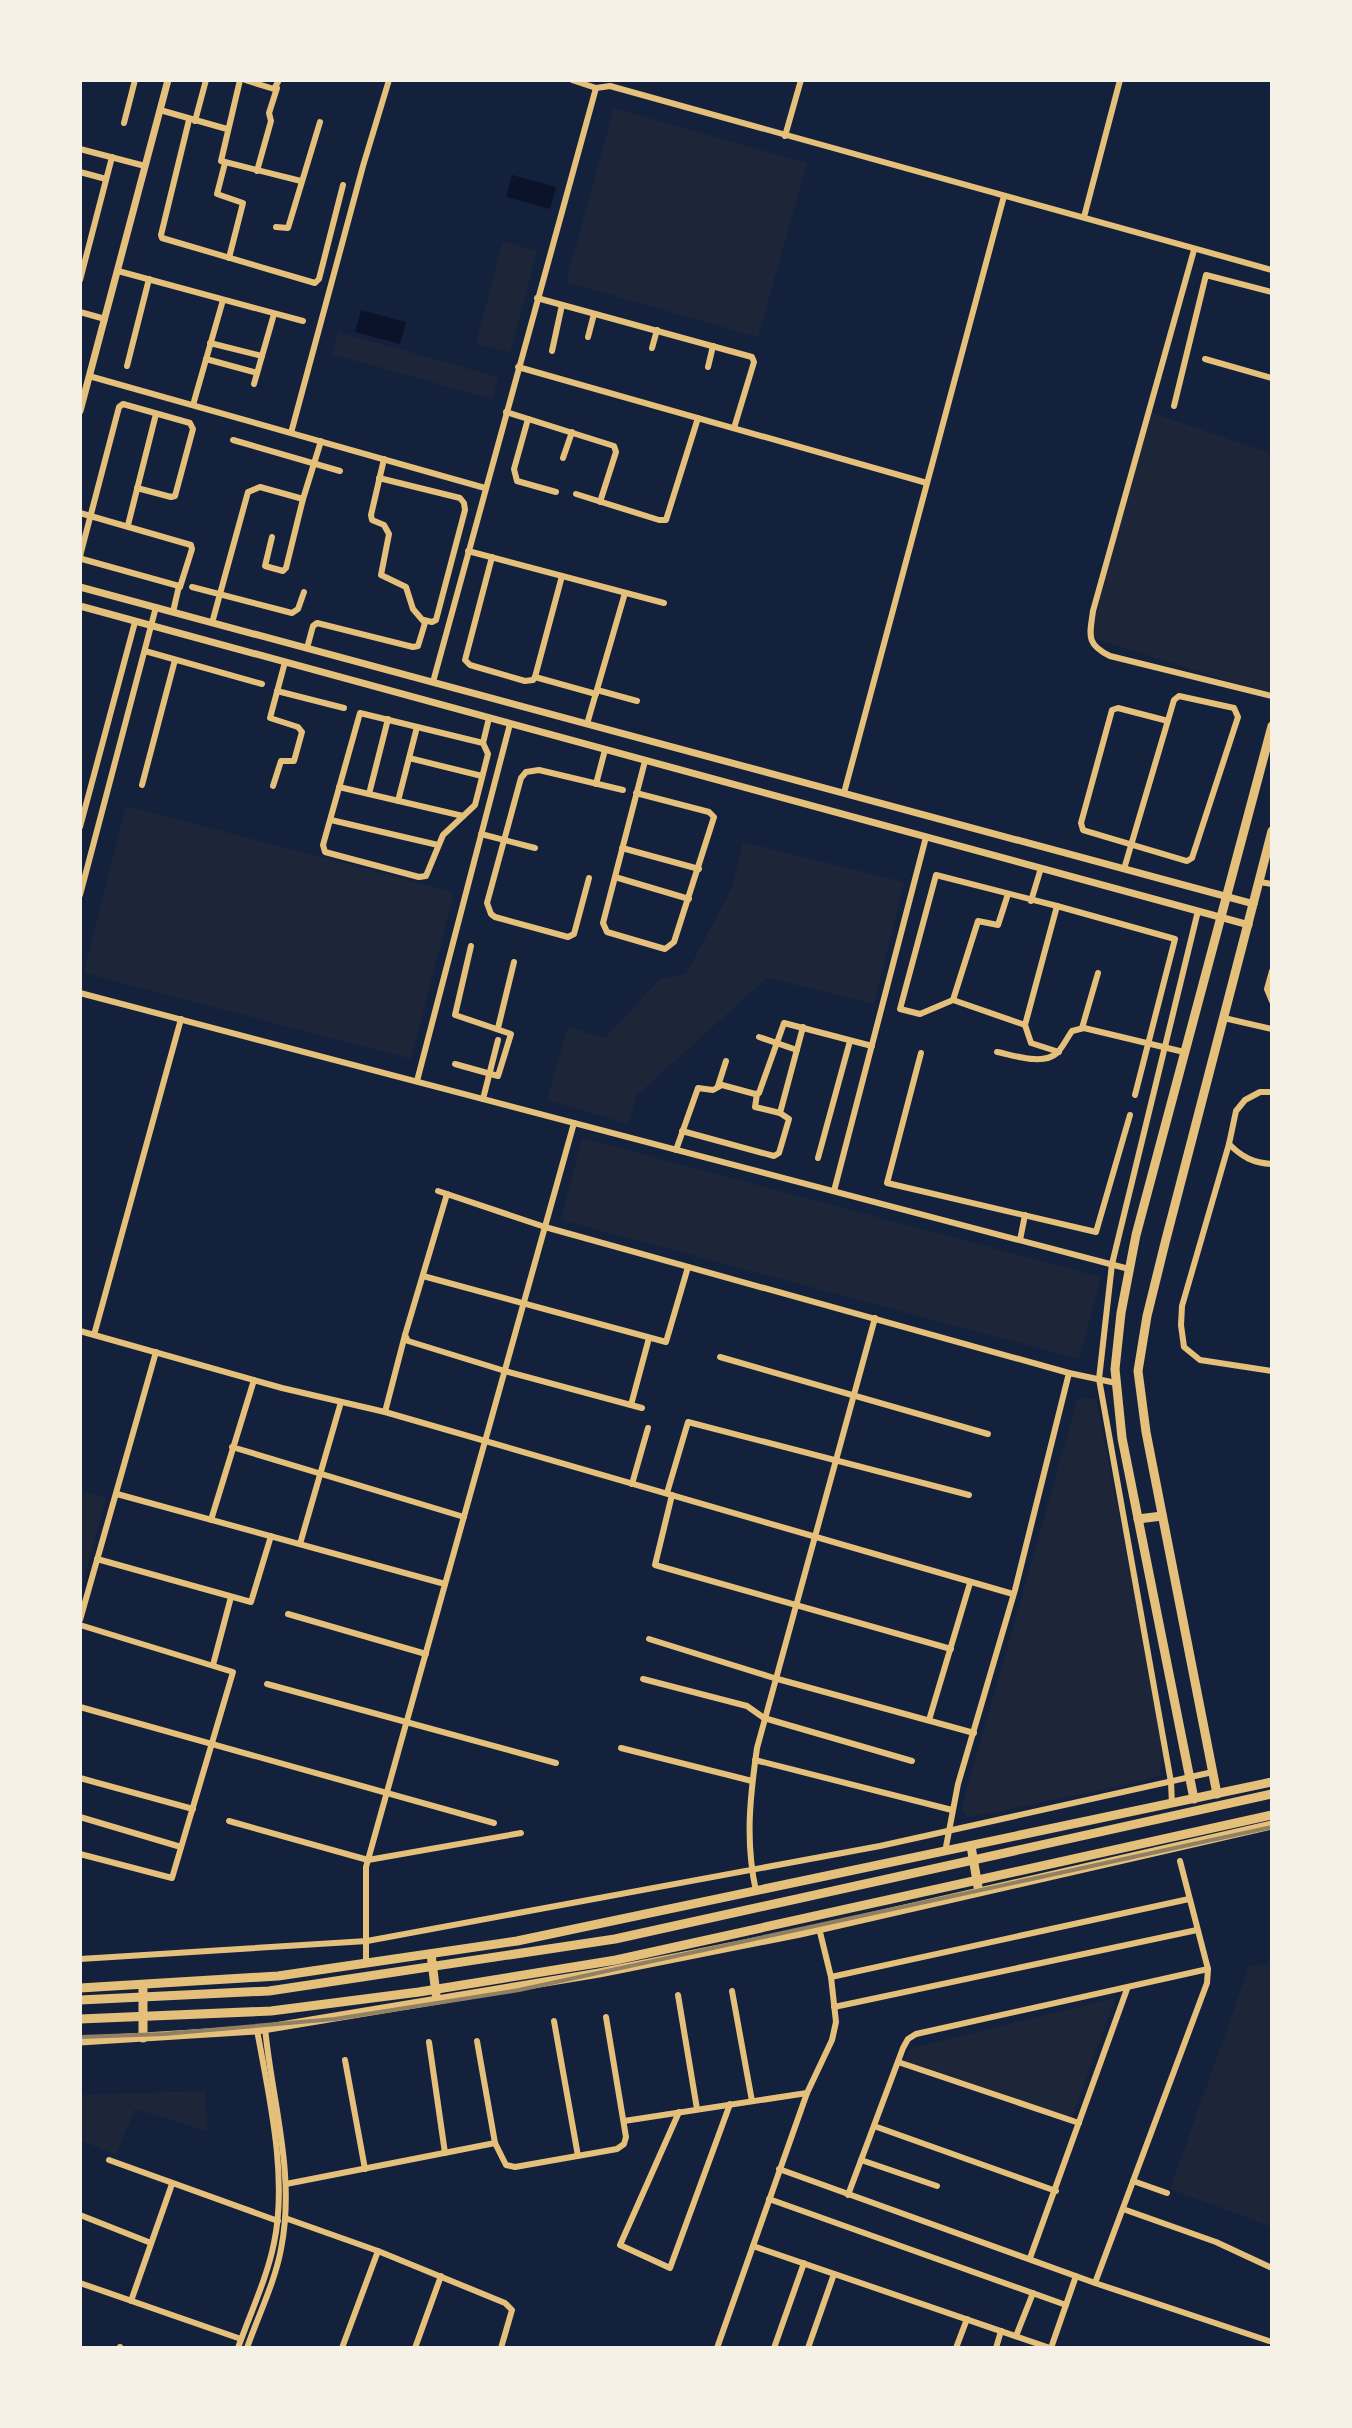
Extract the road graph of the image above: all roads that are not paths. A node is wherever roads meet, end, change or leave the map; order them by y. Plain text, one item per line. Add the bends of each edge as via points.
1 (135, 80) edge
2 (168, 80) edge
3 (206, 80) edge
4 (243, 80) edge
5 (389, 80) edge
6 (572, 80) edge
7 (801, 80) edge
8 (1120, 80) edge
9 (278, 84) edge
10 (596, 88) junction
11 (160, 110) junction
12 (192, 121) junction
13 (320, 122) dead end
14 (124, 123) dead end
15 (227, 129) junction
16 (785, 136) junction
17 (80, 149) edge
18 (112, 157) junction
19 (225, 163) junction
20 (145, 166) junction
21 (257, 171) junction
22 (80, 172) edge
23 (106, 179) junction
24 (301, 181) junction
25 (343, 185) dead end
26 (1004, 196) junction
27 (1084, 217) junction
28 (276, 227) dead end
29 (1194, 250) junction
30 (229, 258) junction
31 (1272, 270) edge
32 (118, 271) junction
33 (149, 279) junction
34 (80, 280) edge
35 (1272, 292) edge
36 (537, 298) junction
37 (223, 300) junction
38 (562, 305) junction
39 (80, 312) edge
40 (274, 314) junction
41 (594, 314) junction
42 (105, 319) junction
43 (303, 321) dead end
44 (657, 330) junction
45 (588, 337) dead end
46 (210, 343) junction
47 (713, 346) junction
48 (652, 348) dead end
49 (552, 351) dead end
50 (262, 356) junction
51 (206, 359) junction
52 (1205, 359) dead end
53 (127, 366) dead end
54 (518, 367) junction
55 (708, 367) dead end
56 (257, 373) junction
57 (89, 376) junction
58 (1272, 376) edge
59 (254, 384) dead end
60 (193, 405) junction
61 (1174, 406) dead end
62 (80, 411) edge
63 (506, 412) junction
64 (156, 414) junction
65 (698, 418) junction
66 (528, 419) junction
67 (734, 428) junction
68 (572, 432) junction
69 (291, 433) junction
70 (233, 440) dead end
71 (321, 441) junction
72 (563, 458) dead end
73 (384, 459) junction
74 (314, 463) junction
75 (340, 471) dead end
76 (379, 478) junction
77 (927, 483) junction
78 (137, 488) junction
79 (485, 488) junction
80 (556, 492) dead end
81 (576, 494) dead end
82 (303, 499) junction
83 (600, 502) junction
84 (80, 513) edge
85 (90, 516) junction
86 (128, 525) junction
87 (272, 537) dead end
88 (468, 551) junction
89 (492, 557) junction
90 (562, 576) junction
91 (80, 587) edge
92 (180, 587) junction
93 (192, 587) dead end
94 (304, 592) dead end
95 (625, 593) junction
96 (220, 594) junction
97 (664, 603) dead end
98 (80, 606) edge
99 (156, 607) junction
100 (173, 612) junction
101 (424, 620) junction
102 (135, 622) junction
103 (212, 623) junction
104 (151, 626) junction
105 (307, 648) junction
106 (145, 651) junction
107 (175, 660) junction
108 (285, 662) junction
109 (535, 677) junction
110 (433, 682) junction
111 (262, 684) dead end
112 (277, 691) junction
113 (597, 692) junction
114 (1272, 696) edge
115 (637, 701) dead end
116 (344, 708) dead end
117 (388, 719) junction
118 (493, 719) junction
119 (1168, 721) junction
120 (510, 724) junction
121 (587, 724) junction
122 (1272, 726) edge
123 (417, 727) junction
124 (483, 743) junction
125 (605, 750) junction
126 (409, 758) junction
127 (645, 761) junction
128 (482, 776) junction
129 (596, 784) junction
130 (142, 785) dead end
131 (273, 786) dead end
132 (339, 787) junction
133 (623, 790) dead end
134 (636, 793) junction
135 (844, 793) junction
136 (369, 794) junction
137 (398, 801) junction
138 (463, 816) junction
139 (331, 820) junction
140 (80, 827) edge
141 (1272, 831) edge
142 (481, 834) junction
143 (926, 837) junction
144 (504, 841) junction
145 (1131, 844) junction
146 (438, 845) junction
147 (535, 848) dead end
148 (622, 848) junction
149 (1041, 868) junction
150 (699, 869) junction
151 (1124, 869) junction
152 (615, 877) junction
153 (589, 878) dead end
154 (82, 880) edge
155 (1260, 882) junction
156 (1272, 884) edge
157 (1008, 894) junction
158 (80, 895) edge
159 (1225, 897) junction
160 (689, 899) junction
161 (1031, 901) junction
162 (1254, 904) junction
163 (1057, 906) junction
164 (1198, 911) junction
165 (1220, 917) junction
166 (1249, 925) junction
167 (471, 946) dead end
168 (514, 962) dead end
169 (1272, 971) edge
170 (1098, 973) dead end
171 (80, 993) edge
172 (953, 1000) junction
173 (1272, 1001) edge
174 (1224, 1018) junction
175 (181, 1019) junction
176 (1025, 1025) junction
177 (803, 1027) junction
178 (498, 1028) junction
179 (1082, 1028) junction
180 (1272, 1029) edge
181 (759, 1037) dead end
182 (498, 1040) dead end
183 (850, 1041) junction
184 (775, 1042) junction
185 (1149, 1044) junction
186 (872, 1046) junction
187 (1166, 1048) junction
188 (797, 1050) junction
189 (997, 1052) dead end
190 (1059, 1052) junction
191 (1184, 1052) junction
192 (921, 1053) dead end
193 (726, 1061) dead end
194 (455, 1064) dead end
195 (490, 1074) junction
196 (417, 1081) junction
197 (718, 1086) junction
198 (1272, 1092) edge
199 (757, 1094) junction
200 (1135, 1095) dead end
201 (483, 1099) junction
202 (780, 1113) junction
203 (1130, 1115) dead end
204 (574, 1123) junction
205 (682, 1131) junction
206 (1121, 1144) junction
207 (1229, 1144) junction
208 (1141, 1149) junction
209 (676, 1150) junction
210 (818, 1158) dead end
211 (1272, 1164) edge
212 (438, 1191) dead end
213 (834, 1191) junction
214 (447, 1194) junction
215 (1025, 1215) junction
216 (545, 1227) junction
217 (1020, 1240) junction
218 (1112, 1264) junction
219 (688, 1267) junction
220 (1129, 1269) junction
221 (423, 1276) junction
222 (523, 1304) junction
223 (875, 1318) junction
224 (80, 1331) edge
225 (94, 1335) junction
226 (405, 1335) junction
227 (649, 1338) junction
228 (156, 1352) junction
229 (720, 1357) dead end
230 (505, 1371) junction
231 (1272, 1371) edge
232 (1069, 1373) junction
233 (1099, 1379) junction
234 (254, 1380) junction
235 (1116, 1383) junction
236 (855, 1395) junction
237 (341, 1402) junction
238 (631, 1405) junction
239 (642, 1408) dead end
240 (385, 1412) junction
241 (648, 1428) dead end
242 (988, 1434) dead end
243 (485, 1442) junction
244 (232, 1447) junction
245 (836, 1461) junction
246 (320, 1474) junction
247 (632, 1484) junction
248 (117, 1494) junction
249 (669, 1494) junction
250 (969, 1495) dead end
251 (1162, 1516) junction
252 (464, 1517) junction
253 (1138, 1519) junction
254 (211, 1520) junction
255 (271, 1536) junction
256 (814, 1537) junction
257 (300, 1544) junction
258 (97, 1559) junction
259 (970, 1583) junction
260 (445, 1584) junction
261 (1013, 1594) junction
262 (231, 1597) junction
263 (794, 1607) junction
264 (288, 1614) dead end
265 (80, 1622) edge
266 (649, 1639) dead end
267 (951, 1649) junction
268 (426, 1654) junction
269 (213, 1665) junction
270 (774, 1678) junction
271 (643, 1679) dead end
272 (267, 1684) dead end
273 (80, 1707) edge
274 (764, 1718) junction
275 (407, 1720) junction
276 (929, 1720) junction
277 (974, 1733) junction
278 (212, 1745) junction
279 (621, 1748) dead end
280 (755, 1760) junction
281 (912, 1761) dead end
282 (556, 1763) dead end
283 (1213, 1772) junction
284 (80, 1778) edge
285 (1189, 1778) junction
286 (752, 1781) junction
287 (1171, 1782) junction
288 (1272, 1782) edge
289 (386, 1794) junction
290 (1217, 1794) junction
291 (1272, 1794) edge
292 (1194, 1799) junction
293 (1172, 1804) junction
294 (193, 1809) junction
295 (952, 1810) junction
296 (1272, 1815) edge
297 (80, 1817) edge
298 (229, 1821) dead end
299 (494, 1823) dead end
300 (1272, 1825) edge
301 (948, 1832) junction
302 (521, 1833) dead end
303 (880, 1846) junction
304 (971, 1846) junction
305 (181, 1847) junction
306 (945, 1852) junction
307 (80, 1854) edge
308 (368, 1860) junction
309 (1180, 1861) dead end
310 (885, 1864) junction
311 (751, 1870) junction
312 (979, 1890) junction
313 (756, 1891) junction
314 (1189, 1899) junction
315 (819, 1928) junction
316 (1197, 1930) junction
317 (367, 1941) junction
318 (431, 1954) junction
319 (80, 1959) edge
320 (366, 1963) junction
321 (1208, 1969) junction
322 (831, 1977) junction
323 (143, 1984) junction
324 (80, 1988) edge
325 (1127, 1989) junction
326 (732, 1991) dead end
327 (678, 1995) dead end
328 (80, 2000) edge
329 (437, 2000) junction
330 (834, 2007) junction
331 (606, 2017) dead end
332 (80, 2019) edge
333 (554, 2021) dead end
334 (261, 2029) junction
335 (143, 2038) junction
336 (80, 2041) edge
337 (477, 2041) dead end
338 (429, 2042) dead end
339 (345, 2060) dead end
340 (898, 2062) junction
341 (807, 2093) junction
342 (752, 2101) junction
343 (730, 2104) junction
344 (697, 2109) junction
345 (679, 2112) junction
346 (624, 2121) junction
347 (1079, 2123) junction
348 (874, 2126) junction
349 (495, 2143) junction
350 (445, 2153) junction
351 (578, 2156) junction
352 (109, 2160) dead end
353 (861, 2160) junction
354 (365, 2169) junction
355 (779, 2169) junction
356 (1133, 2181) junction
357 (172, 2184) junction
358 (286, 2184) junction
359 (937, 2186) dead end
360 (1056, 2191) junction
361 (1167, 2193) dead end
362 (848, 2195) junction
363 (769, 2199) junction
364 (1123, 2209) junction
365 (80, 2215) edge
366 (282, 2219) junction
367 (151, 2243) junction
368 (753, 2246) junction
369 (378, 2251) junction
370 (1030, 2258) junction
371 (804, 2263) junction
372 (1272, 2268) edge
373 (834, 2274) junction
374 (441, 2276) junction
375 (1076, 2276) junction
376 (80, 2283) edge
377 (1095, 2283) junction
378 (1033, 2293) junction
379 (131, 2301) junction
380 (1066, 2305) junction
381 (967, 2319) junction
382 (1001, 2331) junction
383 (1016, 2336) junction
384 (241, 2339) junction
385 (1269, 2341) dead end
386 (238, 2348) edge
387 (247, 2348) edge
388 (342, 2348) edge
389 (415, 2348) edge
390 (501, 2348) edge
391 (717, 2348) edge
392 (774, 2348) edge
393 (808, 2348) edge
394 (956, 2348) edge
395 (996, 2348) edge
396 (1051, 2348) edge

1 - 14 street
2 - 11 street
3 - 12 street
4 - 9 street
4 - 15 street
5 - 69 street
6 - 10 street
7 - 16 street
8 - 27 street
9 - 21 street
10 - 16 street via 610,86
10 - 36 street
11 - 12 street
11 - 20 street
12 - 15 street
12 - 30 street via 161,237
13 - 24 street
15 - 19 street via 221,159
16 - 26 street
17 - 18 street
18 - 20 street
18 - 23 street
19 - 21 street
19 - 30 street via 217,194 243,203
20 - 32 street
21 - 24 street
22 - 23 street
23 - 34 street
24 - 28 street via 288,228
25 - 30 street via 315,283
26 - 27 street
26 - 77 street
27 - 29 street
29 - 31 street
29 - 114 street via 1090,637 1097,650 1110,656
32 - 33 street
32 - 42 street
33 - 37 street
33 - 53 street
35 - 61 street via 1206,275
36 - 38 street
36 - 54 street
37 - 40 street
37 - 46 street
38 - 41 street
38 - 49 street
39 - 42 street
40 - 43 street
40 - 50 street
41 - 44 street
41 - 45 street
42 - 57 street
44 - 47 street
44 - 48 street
46 - 50 street
46 - 51 street
47 - 55 street
47 - 67 street via 754,359
50 - 56 street
51 - 56 street
51 - 60 street
52 - 58 street
54 - 63 street
54 - 65 street
56 - 59 street
57 - 60 street
57 - 62 street
60 - 69 street
63 - 66 street
63 - 79 street
64 - 78 street
64 - 78 street via 190,423 193,429 175,496
64 - 85 street via 119,407
65 - 67 street
65 - 83 street via 666,520
66 - 68 street
66 - 80 street via 515,477
67 - 77 street
68 - 72 street
68 - 83 street via 614,446
69 - 71 street
70 - 74 street
71 - 73 street
71 - 74 street
73 - 76 street
73 - 79 street
74 - 75 street
74 - 82 street
76 - 101 street via 372,518 389,534 381,575 406,587 413,609
76 - 101 street via 464,503 436,620
77 - 135 street
78 - 86 street
79 - 88 street
81 - 83 street
82 - 87 street via 283,571 265,566
82 - 96 street via 260,487 248,492
84 - 85 street
85 - 86 street
85 - 92 street via 82,559
86 - 92 street via 191,545
88 - 89 street
88 - 110 street
89 - 90 street
89 - 109 street via 465,660 525,681
90 - 95 street
90 - 109 street
91 - 99 street
92 - 100 street
93 - 96 street
94 - 96 street via 294,613
95 - 97 street
95 - 113 street
96 - 103 street
98 - 102 street
99 - 100 street
99 - 104 street
100 - 103 street
101 - 105 street via 417,647 317,623
102 - 104 street
102 - 140 street
103 - 105 street
104 - 106 street
104 - 108 street
105 - 110 street
106 - 107 street
106 - 154 street
107 - 111 street
107 - 130 street
108 - 112 street
108 - 118 street
109 - 113 street
110 - 121 street
112 - 116 street
112 - 131 street via 270,718 302,732 294,761 281,761
113 - 115 street
113 - 121 street
117 - 123 street
117 - 132 street via 360,713
117 - 136 street
118 - 120 street
118 - 124 street
119 - 145 street
119 - 145 street via 1118,708 1111,712 1081,823 1083,830
119 - 145 street via 1179,696 1234,708 1238,717 1192,858 1187,861
120 - 125 street
120 - 142 street
121 - 135 street
122 - 159 main road
123 - 124 street
123 - 126 street
124 - 128 street via 488,754
125 - 127 street
125 - 129 street
126 - 128 street
126 - 137 street
127 - 134 street
127 - 143 street
128 - 138 street via 475,805
129 - 133 street
129 - 144 street via 539,770 526,772
132 - 136 street
132 - 139 street
134 - 148 street
134 - 150 street via 712,814
135 - 151 street
136 - 137 street
137 - 138 street
138 - 146 street
139 - 146 street
139 - 146 street via 323,845 327,853 419,877 427,875
141 - 155 main road
142 - 144 street
142 - 196 street
143 - 149 street
143 - 186 street
144 - 147 street
144 - 153 street via 487,903 495,917 571,936
145 - 151 street
148 - 150 street
148 - 152 street
149 - 161 street
149 - 164 street
150 - 160 street
151 - 159 street
152 - 160 street
152 - 160 street via 605,930 661,949 674,942
154 - 158 street
155 - 156 street
155 - 162 main road
157 - 161 street
157 - 172 street via 998,925 978,921
157 - 172 street via 936,875 900,1009 920,1014
159 - 162 street
159 - 165 main road
161 - 163 street
162 - 166 main road
163 - 176 street
163 - 185 street via 1175,939
164 - 165 street
164 - 187 street
165 - 166 street
165 - 191 main road
166 - 174 main road
167 - 178 street via 454,1013
168 - 178 street
169 - 173 street via 1267,989
170 - 179 street
171 - 175 street
172 - 176 street
174 - 180 street
174 - 251 main road via 1162,1253 1138,1371
175 - 196 street
175 - 225 street
176 - 190 street via 1031,1043
177 - 183 street
177 - 184 street via 784,1023
177 - 188 street
178 - 195 street via 511,1036 500,1074
179 - 185 street
179 - 190 street via 1072,1031
181 - 184 street
182 - 195 street
183 - 186 street
183 - 210 street
184 - 188 street
184 - 199 street
185 - 187 street
185 - 200 street
186 - 213 street
187 - 191 street
187 - 208 street
188 - 202 street
189 - 190 street via 1038,1059
191 - 220 main road
192 - 215 street via 887,1183
193 - 197 street
194 - 195 street
195 - 201 street
196 - 201 street
197 - 199 street
197 - 205 street via 698,1088
198 - 207 street via 1245,1100 1236,1111
199 - 202 street via 755,1107
201 - 204 street
202 - 205 street via 789,1119 777,1155
203 - 206 street
204 - 209 street
204 - 216 street
205 - 209 street
206 - 208 street
206 - 215 street via 1096,1232
207 - 211 street via 1242,1157
207 - 231 street via 1182,1306 1184,1347 1200,1360
208 - 218 street
209 - 213 street
212 - 214 street
213 - 217 street
214 - 216 street
214 - 221 street
215 - 217 street
216 - 219 street
216 - 222 street
217 - 218 street
218 - 220 street
218 - 233 street
219 - 223 street
219 - 227 street via 666,1342
220 - 235 main road
221 - 222 street
221 - 226 street
222 - 227 street
222 - 230 street
223 - 232 street
223 - 236 street
224 - 225 street
225 - 228 street
226 - 230 street via 408,1341
226 - 240 street
227 - 238 street
228 - 234 street
228 - 248 street
229 - 236 street
230 - 238 street
230 - 243 street
232 - 233 street
232 - 261 street
233 - 235 street
233 - 287 street
234 - 237 street
234 - 244 street
235 - 253 main road
236 - 242 street
236 - 245 street
237 - 240 street
237 - 246 street
238 - 239 street
240 - 243 street
241 - 247 street
243 - 247 street
243 - 252 street
244 - 246 street
244 - 254 street
245 - 249 street via 688,1422
245 - 250 street
245 - 256 street
246 - 252 street
246 - 257 street
247 - 249 street
248 - 254 street
248 - 258 street
249 - 256 street
249 - 263 street via 655,1565
251 - 253 main road
251 - 283 main road
252 - 260 street
253 - 285 main road
254 - 255 street
255 - 257 street
255 - 262 street via 251,1602
256 - 259 street
256 - 263 street
257 - 260 street
258 - 262 street
258 - 265 street
259 - 261 street
259 - 267 street
260 - 268 street
261 - 277 street
262 - 269 street
263 - 267 street
263 - 270 street
264 - 268 street
265 - 269 street
266 - 270 street
267 - 276 street
268 - 275 street
269 - 278 street via 233,1672
270 - 274 street
270 - 276 street
271 - 274 street via 747,1706
272 - 275 street
273 - 278 street
274 - 280 street
274 - 281 street
275 - 282 street
275 - 289 street
276 - 277 street
277 - 295 street
278 - 289 street
278 - 294 street
279 - 286 street
280 - 286 street
280 - 295 street
283 - 285 street
283 - 290 main road
284 - 294 street
285 - 287 street
285 - 292 main road
286 - 311 street
287 - 293 street
287 - 301 street
288 - 290 main road
289 - 299 street
289 - 308 street
290 - 292 main road
291 - 328 main road via 615,1939 269,1991
292 - 293 main road
293 - 304 main road
294 - 305 street
295 - 301 street
296 - 332 main road via 616,1960 271,2011
297 - 305 street
298 - 308 street
300 - 312 main road
301 - 303 street
301 - 306 street
302 - 308 street
303 - 310 street
303 - 311 street
304 - 306 main road
304 - 312 main road
305 - 307 street via 172,1878
306 - 310 main road
308 - 317 street
309 - 314 street
310 - 313 main road
311 - 313 street
311 - 317 street
312 - 315 main road
313 - 318 main road
314 - 316 street
314 - 322 street
315 - 322 street
315 - 329 main road
316 - 321 street
316 - 330 street
317 - 319 street
317 - 320 street
318 - 320 main road
318 - 329 main road
320 - 323 main road via 278,1976
321 - 325 street
321 - 356 street
322 - 330 street
323 - 324 main road
323 - 335 main road
325 - 340 street via 916,2034 908,2039
325 - 347 street
326 - 342 street
327 - 344 street
329 - 334 main road
330 - 341 street via 832,2040
331 - 346 street
333 - 351 street
334 - 335 main road
334 - 358 street
334 - 366 street
335 - 336 main road
337 - 349 street
338 - 350 street
339 - 354 street
340 - 347 street
340 - 348 street
341 - 342 street
341 - 355 street
342 - 343 street
343 - 344 street
343 - 345 street via 670,2268 620,2245
344 - 345 street
345 - 346 street
346 - 351 street via 624,2144
347 - 360 street
348 - 353 street
348 - 360 street
349 - 350 street
349 - 351 street via 506,2165 515,2167
350 - 354 street
352 - 357 street
353 - 359 street
353 - 362 street
354 - 358 street
355 - 362 street
355 - 363 street
356 - 361 street
356 - 364 street
357 - 366 street
357 - 367 street
358 - 366 street
360 - 370 street
362 - 370 street
363 - 368 street
363 - 378 street
364 - 372 street
364 - 377 street
365 - 367 street
366 - 369 street
366 - 384 street
366 - 387 street via 281,2251
367 - 379 street
368 - 371 street
368 - 391 street
369 - 374 street
369 - 388 street
370 - 375 street
371 - 373 street
371 - 392 street
373 - 381 street
373 - 393 street
374 - 389 street
374 - 390 street via 509,2306
375 - 377 street
375 - 380 street
376 - 379 street
377 - 385 street
378 - 380 street
378 - 383 street
379 - 384 street
380 - 396 street
381 - 382 street
381 - 394 street
382 - 383 street
382 - 395 street
383 - 396 street
384 - 386 street

